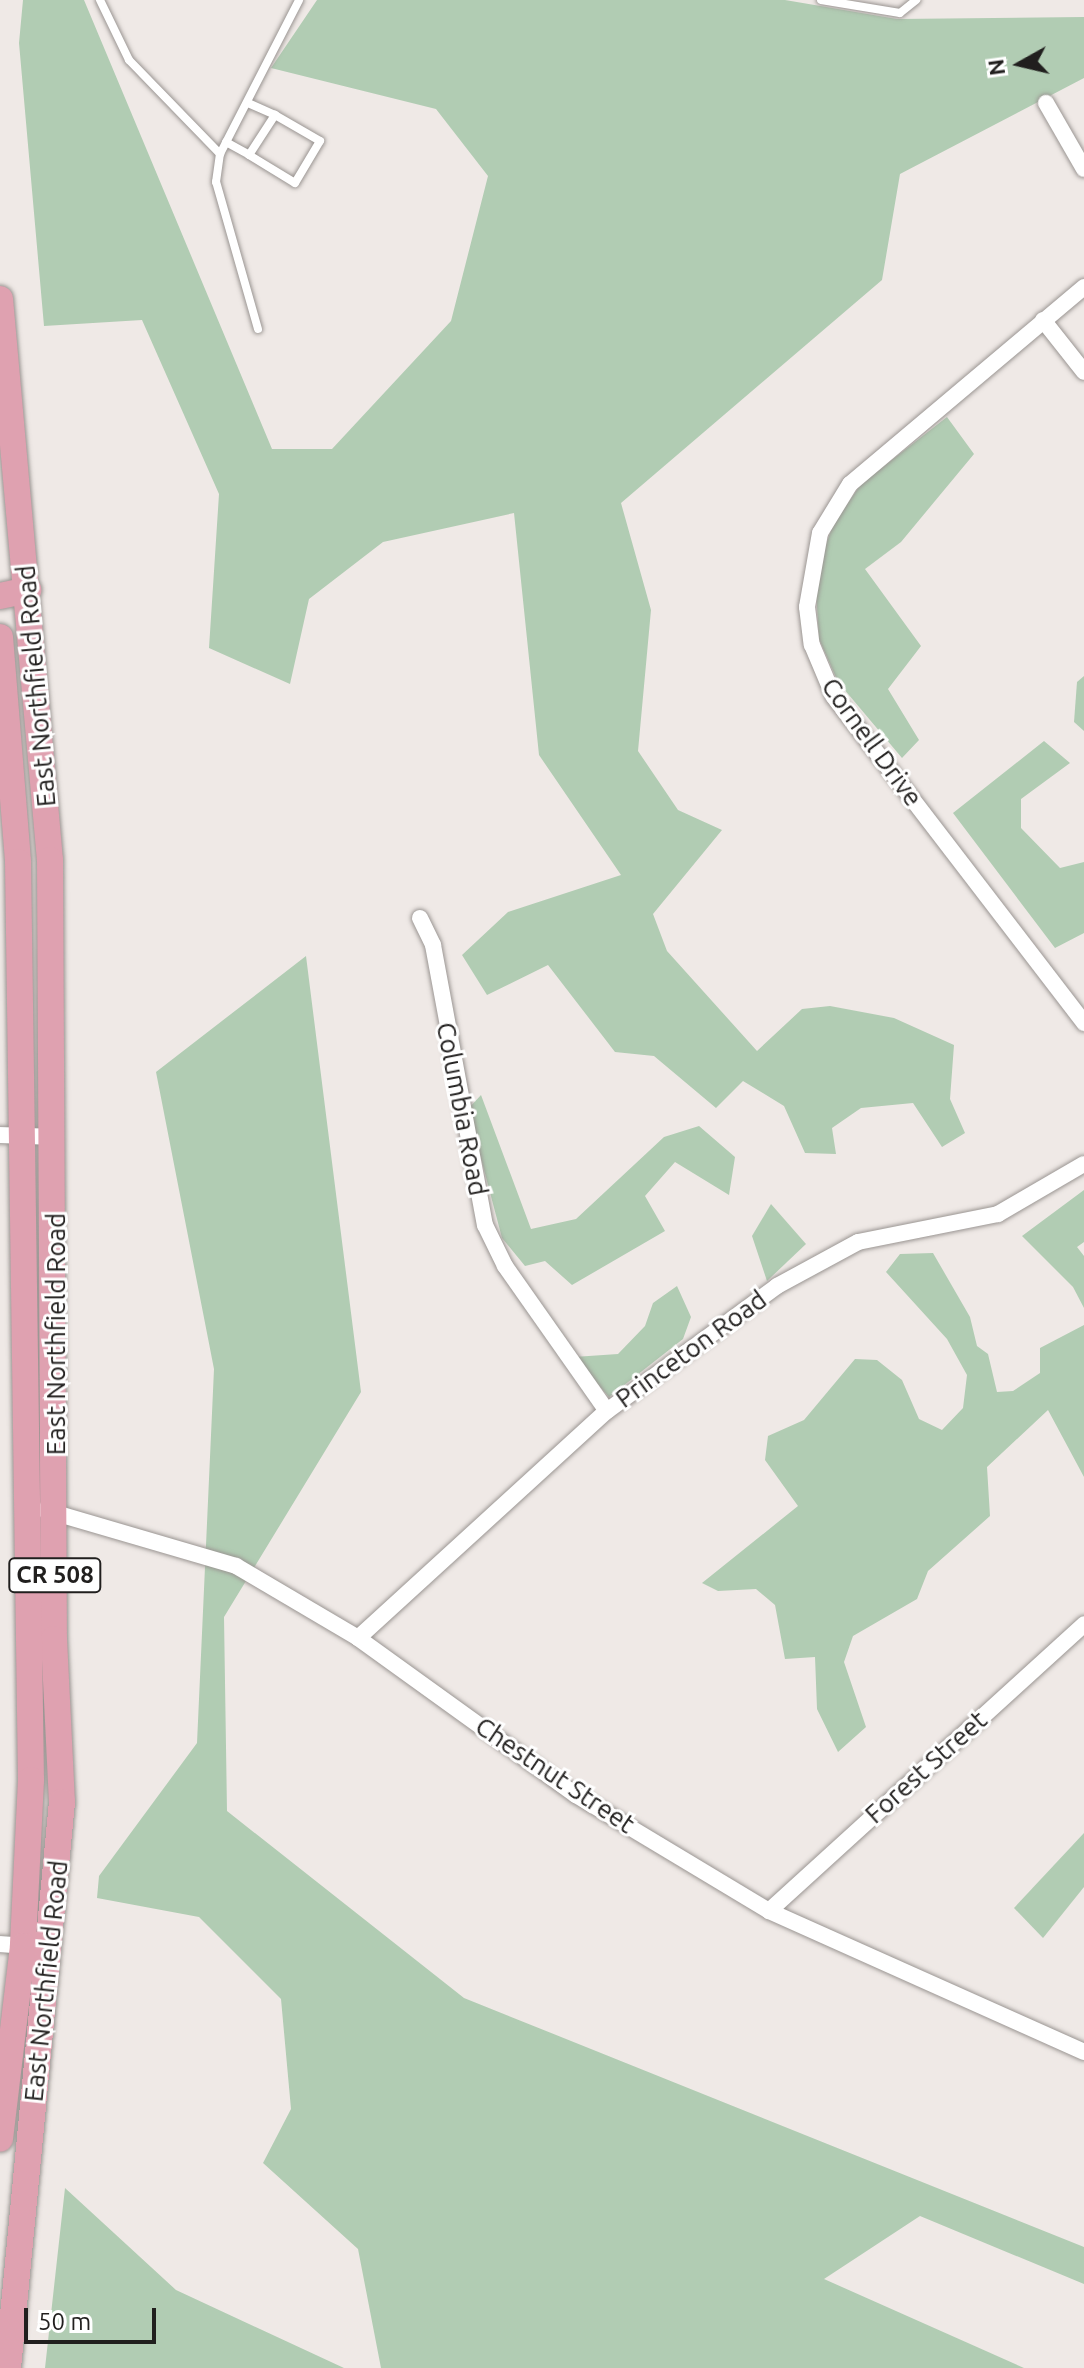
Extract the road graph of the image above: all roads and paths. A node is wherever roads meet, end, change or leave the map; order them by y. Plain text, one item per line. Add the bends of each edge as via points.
1 (100, 0) edge
2 (299, 0) edge
3 (821, 0) edge
4 (916, 0) edge
5 (248, 103) junction
6 (1046, 103) dead end
7 (275, 115) junction
8 (226, 142) junction
9 (220, 154) junction
10 (249, 155) junction
11 (1084, 169) edge
12 (1084, 287) edge
13 (1, 312) edge
14 (1043, 320) junction
15 (258, 329) dead end
16 (1084, 372) edge
17 (28, 590) junction
18 (0, 596) edge
19 (0, 637) edge
20 (50, 860) junction
21 (18, 862) junction
22 (420, 918) dead end
23 (1084, 1023) edge
24 (12, 1136) edge
25 (55, 1137) junction
26 (1084, 1164) edge
27 (607, 1411) junction
28 (28, 1508) junction
29 (55, 1511) junction
30 (1084, 1624) edge
31 (358, 1638) junction
32 (769, 1911) junction
33 (12, 1945) edge
34 (52, 1947) junction
35 (1084, 2052) edge
36 (33, 2117) junction
37 (1, 2127) edge
38 (8, 2368) edge

1 - 9 lane via 129,60
2 - 5 lane
3 - 4 lane via 900,13
5 - 7 lane
5 - 8 lane
6 - 11 street
7 - 10 lane
7 - 10 lane via 320,141 295,183
8 - 9 lane
8 - 10 lane
9 - 15 lane via 216,182 225,227
12 - 14 street, Cornell Drive
13 - 17 main road, East Northfield Road / CR 508
14 - 16 street
14 - 23 street, Cornell Drive via 850,484 820,533 807,607 812,645 834,697
17 - 18 main road
17 - 20 main road, East Northfield Road / CR 508
19 - 21 main road, East Northfield Road / CR 508
20 - 21 main road
20 - 25 main road, East Northfield Road / CR 508
21 - 24 main road, East Northfield Road / CR 508
22 - 27 street, Columbia Road via 433,945 485,1225 505,1266
24 - 25 street
24 - 28 main road, East Northfield Road / CR 508
25 - 29 main road, East Northfield Road / CR 508
26 - 27 street, Princeton Road via 998,1214 858,1242 777,1286
27 - 31 street, Princeton Road
28 - 29 street, Chestnut Street
28 - 33 main road, East Northfield Road / CR 508 via 31,1780
29 - 31 street, Chestnut Street via 209,1553
29 - 34 main road, East Northfield Road / CR 508 via 62,1802
30 - 32 street, Forest Street
31 - 32 street, Chestnut Street via 576,1795
32 - 35 street, Chestnut Street
33 - 34 street
33 - 37 main road, East Northfield Road / CR 508
34 - 36 main road, East Northfield Road / CR 508
36 - 37 main road
36 - 38 main road, East Northfield Road / CR 508

